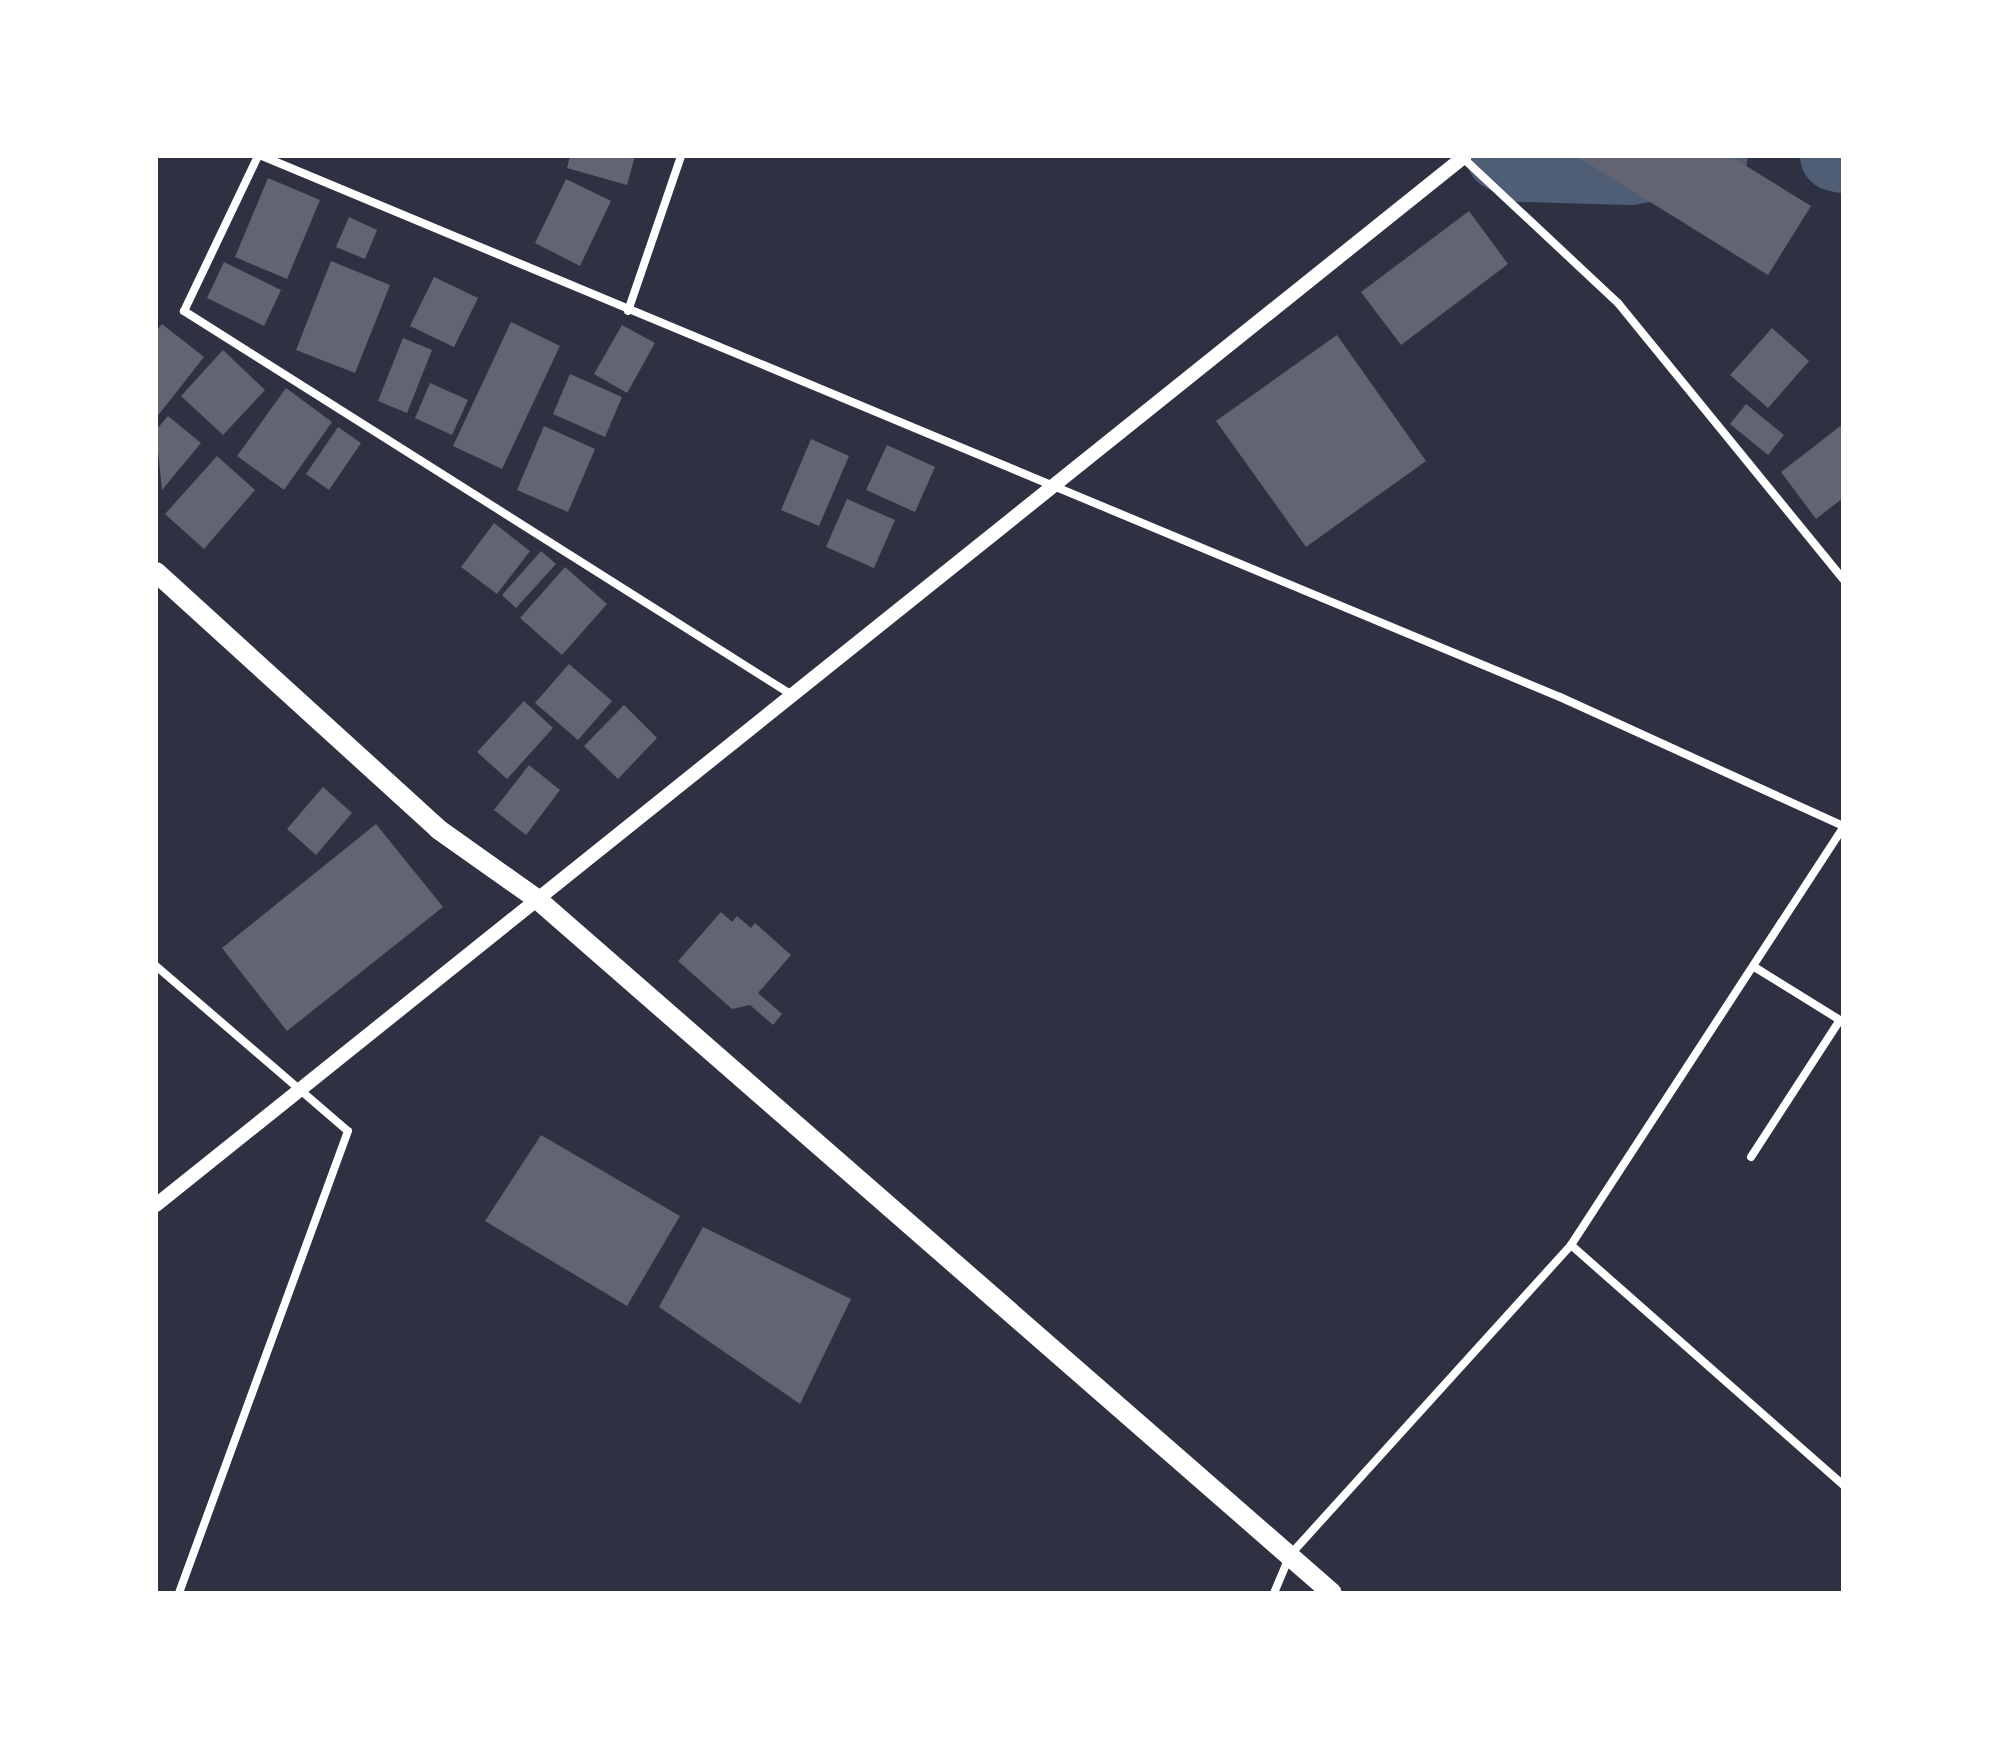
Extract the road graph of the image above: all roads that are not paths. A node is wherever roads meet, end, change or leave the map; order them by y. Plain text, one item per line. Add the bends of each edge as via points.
1 (260, 156) edge
2 (681, 156) edge
3 (1464, 157) edge
4 (628, 311) junction
5 (1051, 488) junction
6 (156, 572) edge
7 (1843, 579) edge
8 (792, 695) junction
9 (1843, 827) edge
10 (537, 899) junction
11 (156, 966) edge
12 (1756, 968) junction
13 (1842, 1021) edge
14 (302, 1085) junction
15 (1751, 1157) dead end
16 (156, 1205) edge
17 (1571, 1245) junction
18 (1843, 1485) edge
19 (1290, 1555) junction
20 (179, 1593) edge
21 (1274, 1593) edge
22 (1332, 1593) edge

1 - 4 street
1 - 8 street via 184,311
2 - 4 street
3 - 5 street
3 - 7 street via 1618,303
4 - 5 street
5 - 8 street
5 - 9 street via 1560,697
6 - 10 main road via 438,829
8 - 10 street
9 - 12 street
10 - 14 street via 396,1019
10 - 19 main road
11 - 14 street
12 - 13 street
12 - 17 street
13 - 15 street
14 - 16 street
14 - 20 street via 348,1131
17 - 18 street
17 - 19 street
19 - 21 street
19 - 22 main road

